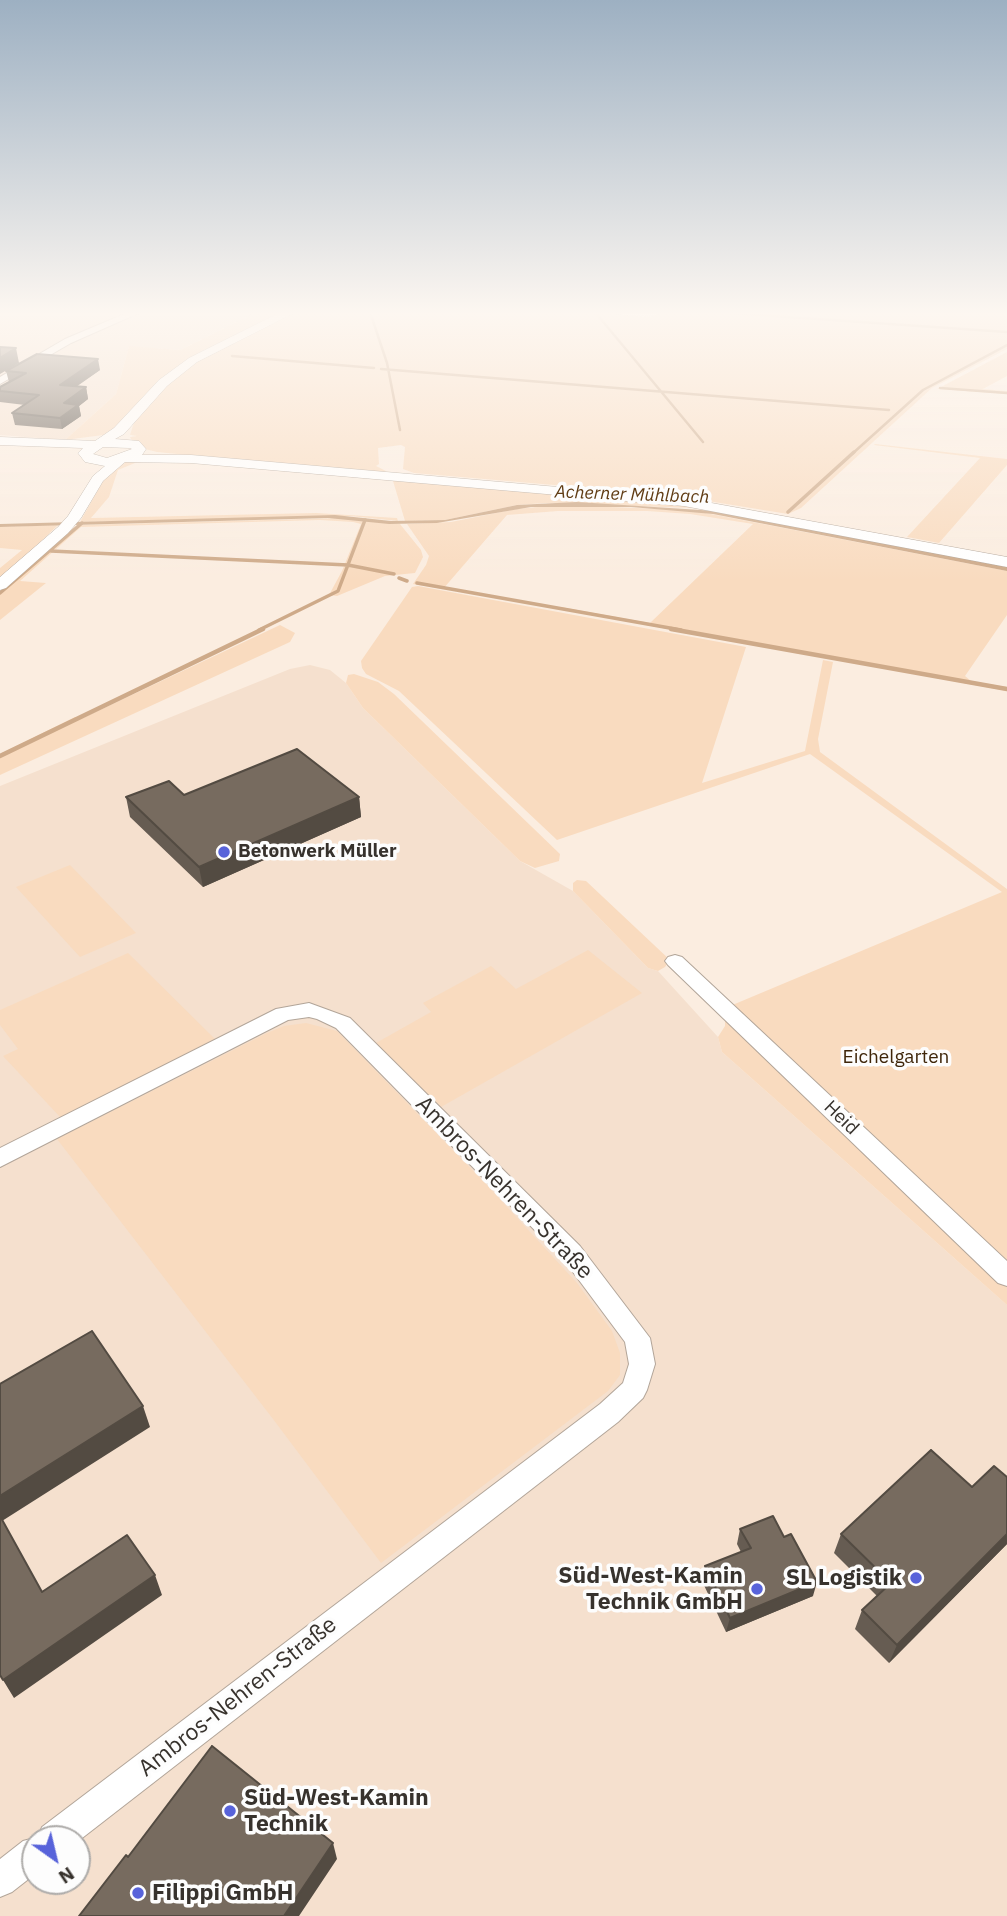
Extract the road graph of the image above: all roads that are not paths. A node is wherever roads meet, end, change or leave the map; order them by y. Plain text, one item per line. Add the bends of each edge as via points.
1 (147, 401) edge
2 (125, 426) junction
3 (3, 441) edge
4 (134, 446) junction
5 (95, 451) junction
6 (191, 459) junction
7 (124, 460) junction
8 (98, 479) junction
9 (1007, 562) edge
10 (0, 585) edge
11 (675, 961) dead end
12 (0, 1158) edge
13 (1007, 1276) edge
14 (72, 1825) edge
15 (21, 1864) edge
16 (0, 1880) edge

1 - 2 street
2 - 4 street
2 - 5 street
3 - 5 street
4 - 5 street
4 - 6 street
4 - 7 street via 137,454
5 - 7 street
5 - 8 street
6 - 7 street
6 - 9 street via 684,502
7 - 8 street
8 - 10 street via 69,524
11 - 13 street, Heid
12 - 14 street, Ambros-Nehren-Straße via 283,1014 324,1013 343,1023 572,1253 637,1338 642,1364 634,1390 609,1413
15 - 16 street

